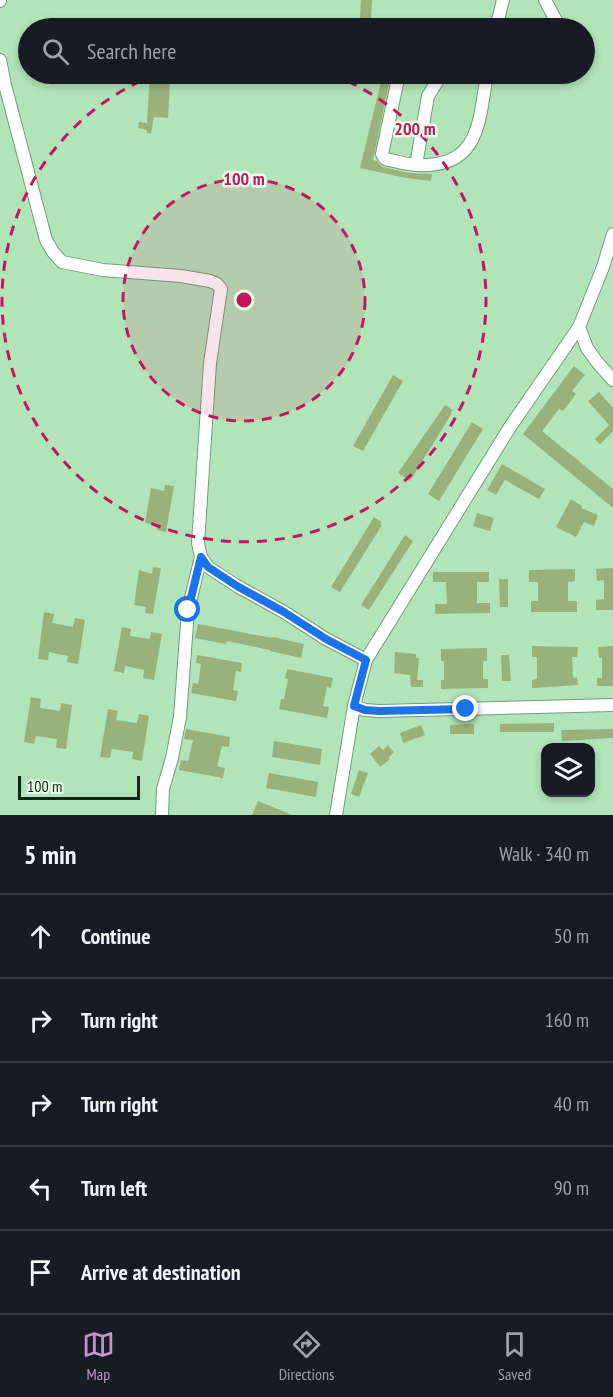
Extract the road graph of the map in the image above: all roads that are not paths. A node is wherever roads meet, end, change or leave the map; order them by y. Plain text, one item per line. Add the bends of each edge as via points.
1 (503, 0) edge
2 (545, 0) edge
3 (498, 18) edge
4 (555, 18) edge
5 (0, 60) edge
6 (397, 84) edge
7 (436, 84) edge
8 (485, 84) edge
9 (416, 165) junction
10 (613, 234) edge
11 (579, 327) junction
12 (613, 380) edge
13 (201, 557) junction
14 (366, 660) junction
15 (613, 705) edge
16 (354, 706) junction
17 (162, 815) edge
18 (336, 815) edge

1 - 3 lane
2 - 4 lane
5 - 13 lane via 46,240 62,262 103,270 181,276 210,281 220,289 203,454 198,543
6 - 9 lane via 382,154 385,159
7 - 9 lane via 428,96
8 - 9 lane via 479,122 470,145 441,164
10 - 11 lane
11 - 12 lane via 587,348
11 - 14 lane via 504,436
13 - 14 lane via 208,567 237,586
13 - 17 lane via 188,610 180,717 163,789
14 - 16 lane
15 - 16 lane via 379,711
16 - 18 lane

